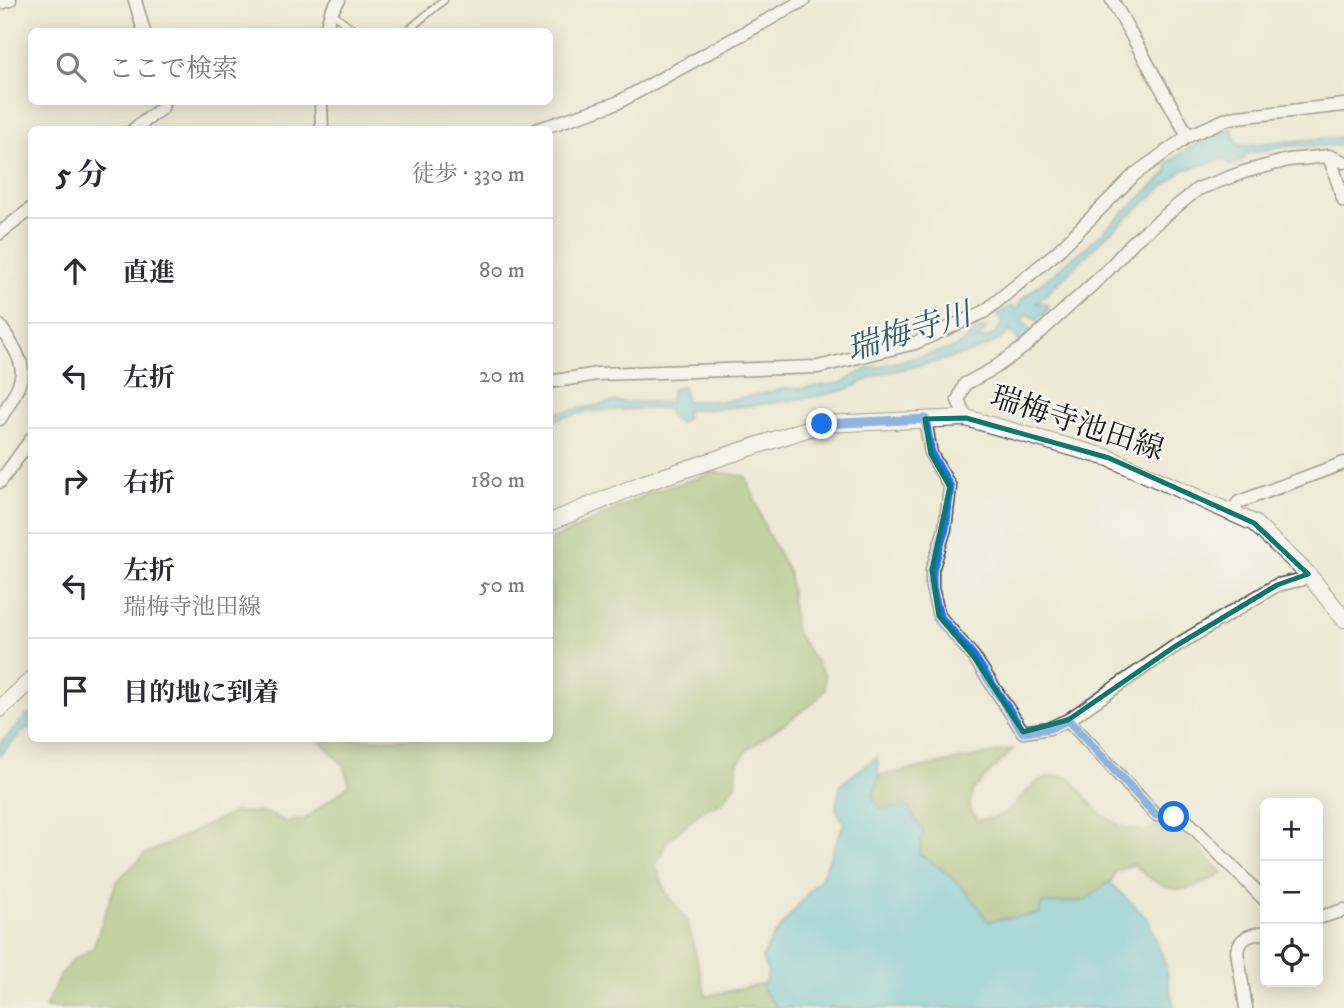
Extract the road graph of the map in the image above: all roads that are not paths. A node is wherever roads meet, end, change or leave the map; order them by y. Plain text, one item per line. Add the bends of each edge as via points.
1 (10, 0) edge
2 (135, 0) edge
3 (338, 0) edge
4 (444, 0) edge
5 (804, 0) edge
6 (1112, 0) edge
7 (0, 3) edge
8 (331, 12) junction
9 (143, 28) edge
10 (326, 28) edge
11 (352, 28) edge
12 (411, 28) edge
13 (162, 105) edge
14 (321, 105) edge
15 (1344, 105) edge
16 (138, 126) edge
17 (322, 126) edge
18 (548, 126) edge
19 (1188, 136) junction
20 (1329, 156) junction
21 (1344, 162) edge
22 (1344, 201) edge
23 (28, 211) edge
24 (0, 233) edge
25 (0, 326) edge
26 (553, 381) edge
27 (966, 418) junction
28 (0, 419) edge
29 (925, 419) junction
30 (27, 454) edge
31 (1344, 463) edge
32 (2, 477) edge
33 (1231, 512) junction
34 (553, 521) edge
35 (1308, 574) junction
36 (1344, 619) edge
37 (28, 682) edge
38 (0, 709) edge
39 (1068, 720) junction
40 (1260, 895) edge
41 (1344, 910) edge
42 (1323, 916) edge
43 (1260, 933) edge
44 (1247, 1008) edge

1 - 7 street
2 - 9 street
3 - 8 street
4 - 12 lane
5 - 18 street via 617,103
6 - 19 street
8 - 10 street
8 - 11 lane
13 - 16 street
14 - 17 street
15 - 19 street via 1229,118
19 - 26 street via 1135,174 1056,253 984,312 915,343 818,367 597,374
20 - 21 street
20 - 22 street
20 - 27 street via 1289,160 1198,189 1134,241 1024,347 965,384 958,400
23 - 24 street
25 - 28 street via 23,367 22,382
27 - 29 main road, 瑞梅寺池田線
27 - 33 main road, 瑞梅寺池田線 via 1109,458
29 - 34 main road, 瑞梅寺池田線 via 822,424 644,482
29 - 39 street via 931,454 950,487 945,529 932,570 939,616 974,657 1023,732
30 - 32 street
31 - 33 street via 1239,502
33 - 35 main road, 瑞梅寺池田線 via 1254,523
35 - 36 main road, 瑞梅寺池田線
35 - 39 street via 1277,585 1174,647
37 - 38 main road
39 - 40 street via 1156,815 1183,817
41 - 42 street
43 - 44 street via 1247,936 1237,951

